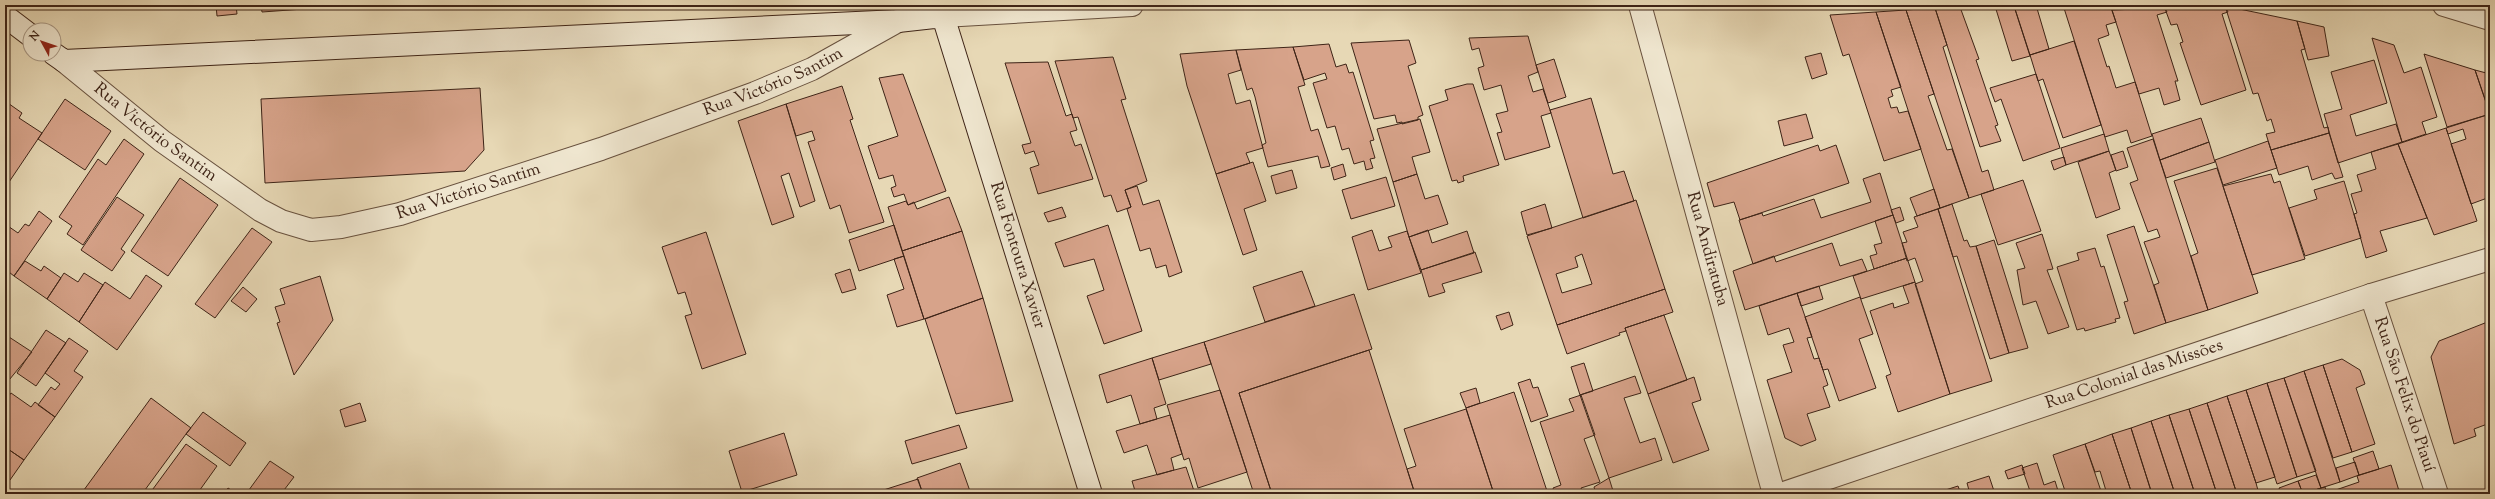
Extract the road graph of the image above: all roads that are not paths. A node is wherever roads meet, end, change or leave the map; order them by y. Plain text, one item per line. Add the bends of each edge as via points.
1 (1132, 5) edge
2 (1640, 5) edge
3 (2444, 5) edge
4 (5, 16) edge
5 (943, 16) junction
6 (2490, 19) edge
7 (898, 21) junction
8 (22, 29) edge
9 (62, 58) edge
10 (62, 60) edge
11 (2490, 259) edge
12 (2371, 295) junction
13 (1091, 494) edge
14 (1774, 494) edge
15 (1781, 494) edge
16 (2437, 494) edge

1 - 5 street, Rua Victório Santim
2 - 14 street, Rua Andiratuba
3 - 6 street
4 - 8 street
5 - 7 street, Rua Victório Santim
5 - 13 street, Rua Fontoura Xavier
7 - 9 street, Rua Victório Santim
7 - 10 street, Rua Victório Santim via 812,69 755,93 600,150 400,214 341,227 311,230 281,221 260,210 162,141
11 - 12 street, Rua Colonial das Missões
12 - 15 street, Rua Colonial das Missões
12 - 16 street, Rua São Felix do Piauí

